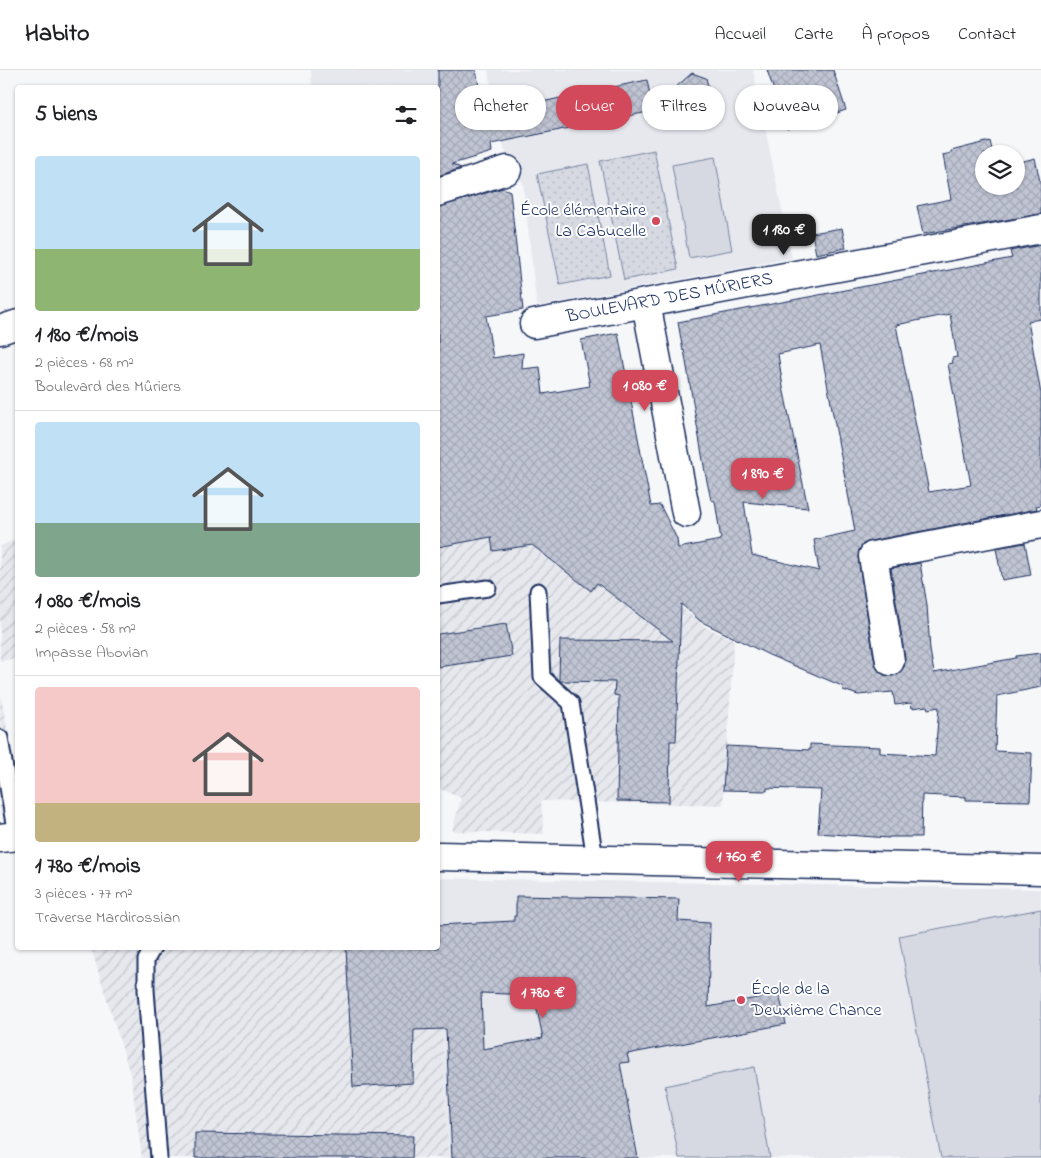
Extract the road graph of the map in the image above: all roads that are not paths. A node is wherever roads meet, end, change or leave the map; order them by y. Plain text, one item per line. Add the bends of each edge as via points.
1 (507, 170) dead end
2 (440, 191) edge
3 (1041, 229) edge
4 (646, 303) junction
5 (534, 324) dead end
6 (15, 325) edge
7 (0, 330) edge
8 (686, 513) dead end
9 (1041, 524) edge
10 (488, 588) dead end
11 (538, 591) dead end
12 (440, 594) edge
13 (890, 661) dead end
14 (0, 738) edge
15 (11, 836) edge
16 (440, 856) edge
17 (596, 859) junction
18 (1041, 870) edge
19 (152, 950) edge
20 (160, 1158) edge

1 - 2 street
3 - 4 street, BOULEVARD DES MÛRIERS
4 - 5 street, BOULEVARD DES MÛRIERS
4 - 8 street
6 - 7 street
9 - 13 street via 873,556
10 - 12 lane
11 - 17 lane via 542,677 571,703
14 - 15 lane
16 - 17 street
17 - 18 street
19 - 20 lane via 146,960 146,990

